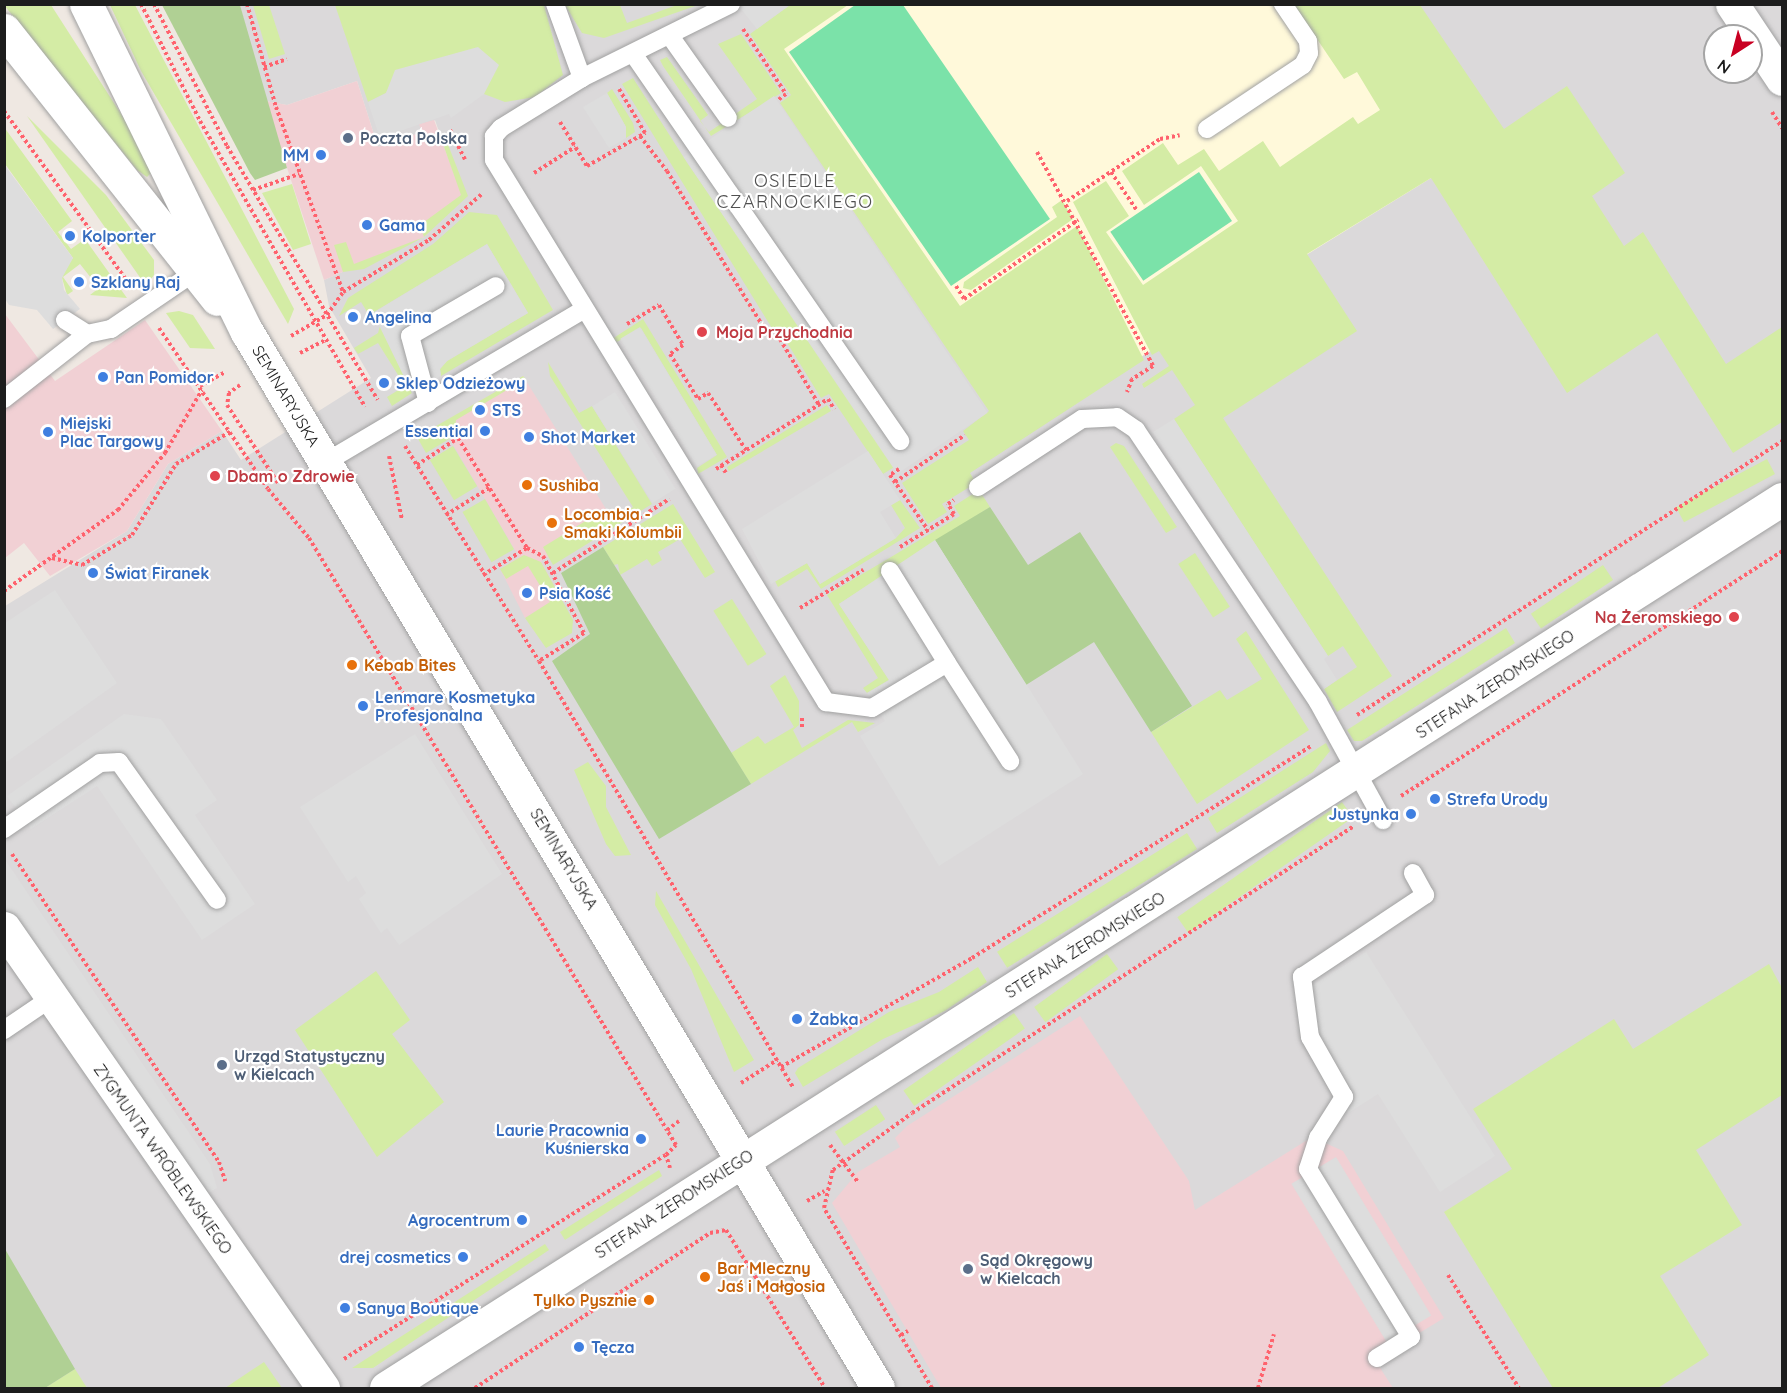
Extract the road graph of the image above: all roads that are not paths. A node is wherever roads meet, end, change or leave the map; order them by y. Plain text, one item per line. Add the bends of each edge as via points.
1 (86, 4) edge
2 (555, 4) edge
3 (1283, 4) edge
4 (1732, 4) edge
5 (729, 5) edge
6 (4, 30) edge
7 (670, 36) junction
8 (634, 55) junction
9 (582, 78) junction
10 (1782, 78) edge
11 (728, 118) dead end
12 (1208, 129) road end
13 (195, 272) junction
14 (496, 286) dead end
15 (584, 310) junction
16 (65, 320) dead end
17 (247, 332) junction
18 (87, 334) junction
19 (4, 399) edge
20 (428, 403) junction
21 (900, 441) road end
22 (326, 462) junction
23 (978, 487) dead end
24 (1782, 499) edge
25 (890, 571) dead end
26 (947, 663) junction
27 (1010, 761) dead end
28 (1354, 775) junction
29 (1383, 820) dead end
30 (4, 829) edge
31 (1413, 873) dead end
32 (217, 900) dead end
33 (4, 928) edge
34 (51, 998) junction
35 (4, 1030) edge
36 (743, 1160) junction
37 (1377, 1358) dead end
38 (330, 1376) edge
39 (386, 1389) edge
40 (878, 1389) edge

1 - 17 street, SEMINARYJSKA
2 - 9 lane
3 - 12 lane via 1308,41 1309,53 1303,65
4 - 10 street
5 - 7 lane
6 - 13 street, SEMINARYJSKA
7 - 8 lane
7 - 11 lane
8 - 9 lane
8 - 21 lane
9 - 15 lane via 501,129 492,148 501,174
13 - 17 street, SEMINARYJSKA
13 - 18 lane via 111,329
14 - 20 lane via 410,336
15 - 20 lane
15 - 26 lane via 753,571 826,702 872,708
16 - 18 lane
17 - 22 street, SEMINARYJSKA
18 - 19 lane
20 - 22 lane
22 - 36 street, SEMINARYJSKA
23 - 28 lane via 1072,423 1093,416 1117,417 1145,438 1318,702
24 - 28 street, STEFANA ŻEROMSKIEGO
25 - 26 lane
26 - 27 lane
28 - 29 lane
28 - 36 street, STEFANA ŻEROMSKIEGO
30 - 32 lane via 100,763 119,762
31 - 37 lane via 1425,895 1302,977 1310,1037 1344,1097 1318,1138 1308,1169 1411,1337
33 - 34 street, ZYGMUNTA WRÓBLEWSKIEGO
34 - 35 lane
34 - 38 street, ZYGMUNTA WRÓBLEWSKIEGO
36 - 39 street, STEFANA ŻEROMSKIEGO
36 - 40 street, SEMINARYJSKA

